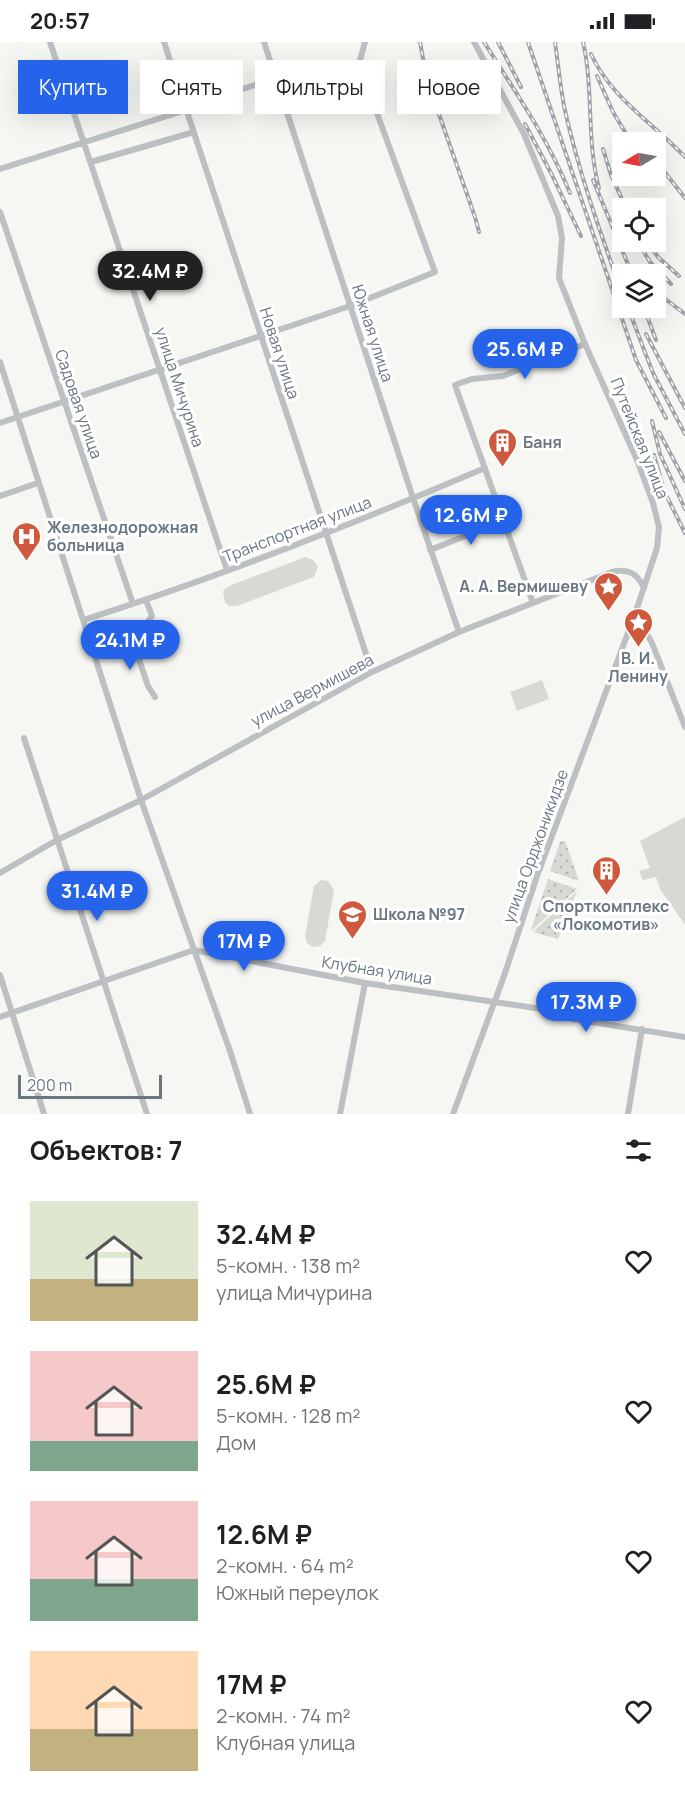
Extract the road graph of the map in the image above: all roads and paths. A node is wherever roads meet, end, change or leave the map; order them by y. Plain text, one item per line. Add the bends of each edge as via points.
1 (50, 42) edge
2 (164, 42) edge
3 (264, 42) edge
4 (365, 42) edge
5 (474, 42) edge
6 (170, 60) edge
7 (270, 60) edge
8 (360, 60) edge
9 (174, 114) edge
10 (188, 114) edge
11 (289, 114) edge
12 (377, 114) edge
13 (194, 132) junction
14 (85, 142) junction
15 (92, 162) junction
16 (0, 169) edge
17 (0, 212) edge
18 (350, 306) junction
19 (259, 335) junction
20 (585, 344) junction
21 (0, 362) edge
22 (159, 368) junction
23 (63, 402) junction
24 (19, 417) junction
25 (0, 423) edge
26 (484, 468) junction
27 (38, 483) junction
28 (0, 496) edge
29 (412, 498) junction
30 (503, 521) junction
31 (326, 535) junction
32 (430, 550) junction
33 (227, 570) junction
34 (644, 588) junction
35 (146, 600) junction
36 (533, 603) junction
37 (133, 604) junction
38 (635, 614) junction
39 (83, 620) junction
40 (459, 632) junction
41 (130, 633) junction
42 (91, 645) junction
43 (372, 672) junction
44 (155, 697) dead end
45 (685, 727) edge
46 (24, 738) dead end
47 (141, 800) junction
48 (57, 840) junction
49 (0, 873) edge
50 (194, 950) junction
51 (0, 975) edge
52 (103, 981) junction
53 (365, 983) junction
54 (494, 1002) junction
55 (13, 1012) junction
56 (0, 1017) edge
57 (642, 1029) junction
58 (685, 1037) edge
59 (44, 1114) edge
60 (147, 1114) edge
61 (249, 1114) edge
62 (340, 1114) edge
63 (453, 1114) edge
64 (628, 1114) edge

1 - 14 street, улица Мичурина
2 - 6 street, Новая улица
3 - 7 street, Южная улица
4 - 8 street
5 - 20 street, Путейская улица via 524,134 558,216 562,238 559,278
9 - 14 street
10 - 13 street, Новая улица
11 - 18 street, Южная улица
12 - 18 street via 435,273
13 - 15 street
13 - 19 street, Новая улица
14 - 15 street, улица Мичурина
14 - 16 street
15 - 22 street, улица Мичурина
17 - 23 street, Садовая улица
18 - 19 street
18 - 29 street, Южная улица
19 - 22 street
19 - 31 street, Новая улица
20 - 26 street via 503,376 455,385
20 - 34 street, Путейская улица via 653,503 659,527 657,548
21 - 24 street
22 - 23 street
22 - 33 street, улица Мичурина
23 - 24 street
23 - 37 street, Садовая улица
24 - 25 street
24 - 27 street
26 - 29 street, Транспортная улица
26 - 30 street
27 - 28 street
27 - 39 street
29 - 31 street, Транспортная улица
29 - 32 street, Южная улица
30 - 32 street
30 - 36 street
31 - 33 street, Транспортная улица
31 - 43 street, Новая улица
32 - 40 street, Южная улица
33 - 35 street, Транспортная улица
34 - 36 street, улица Вермишева via 638,577 621,570
34 - 38 street, улица Орджоникидзе
35 - 37 street, Транспортная улица
35 - 41 street via 151,627
36 - 40 street, улица Вермишева
37 - 39 street, Транспортная улица
38 - 45 street via 652,643
38 - 54 street, улица Орджоникидзе
39 - 42 street
40 - 43 street, улица Вермишева
41 - 42 street
41 - 44 street
42 - 47 street
43 - 47 street, улица Вермишева
46 - 48 street
47 - 48 street, улица Вермишева
47 - 50 street
48 - 49 street, улица Вермишева
48 - 52 street
50 - 52 street, Клубная улица
50 - 53 street, Клубная улица
50 - 61 street
51 - 55 street
52 - 55 street, Клубная улица
52 - 60 street
53 - 54 street, Клубная улица
53 - 62 street
54 - 57 street, Клубная улица
54 - 63 street, улица Орджоникидзе
55 - 56 street, Клубная улица
55 - 59 street
57 - 58 street, Клубная улица
57 - 64 street

